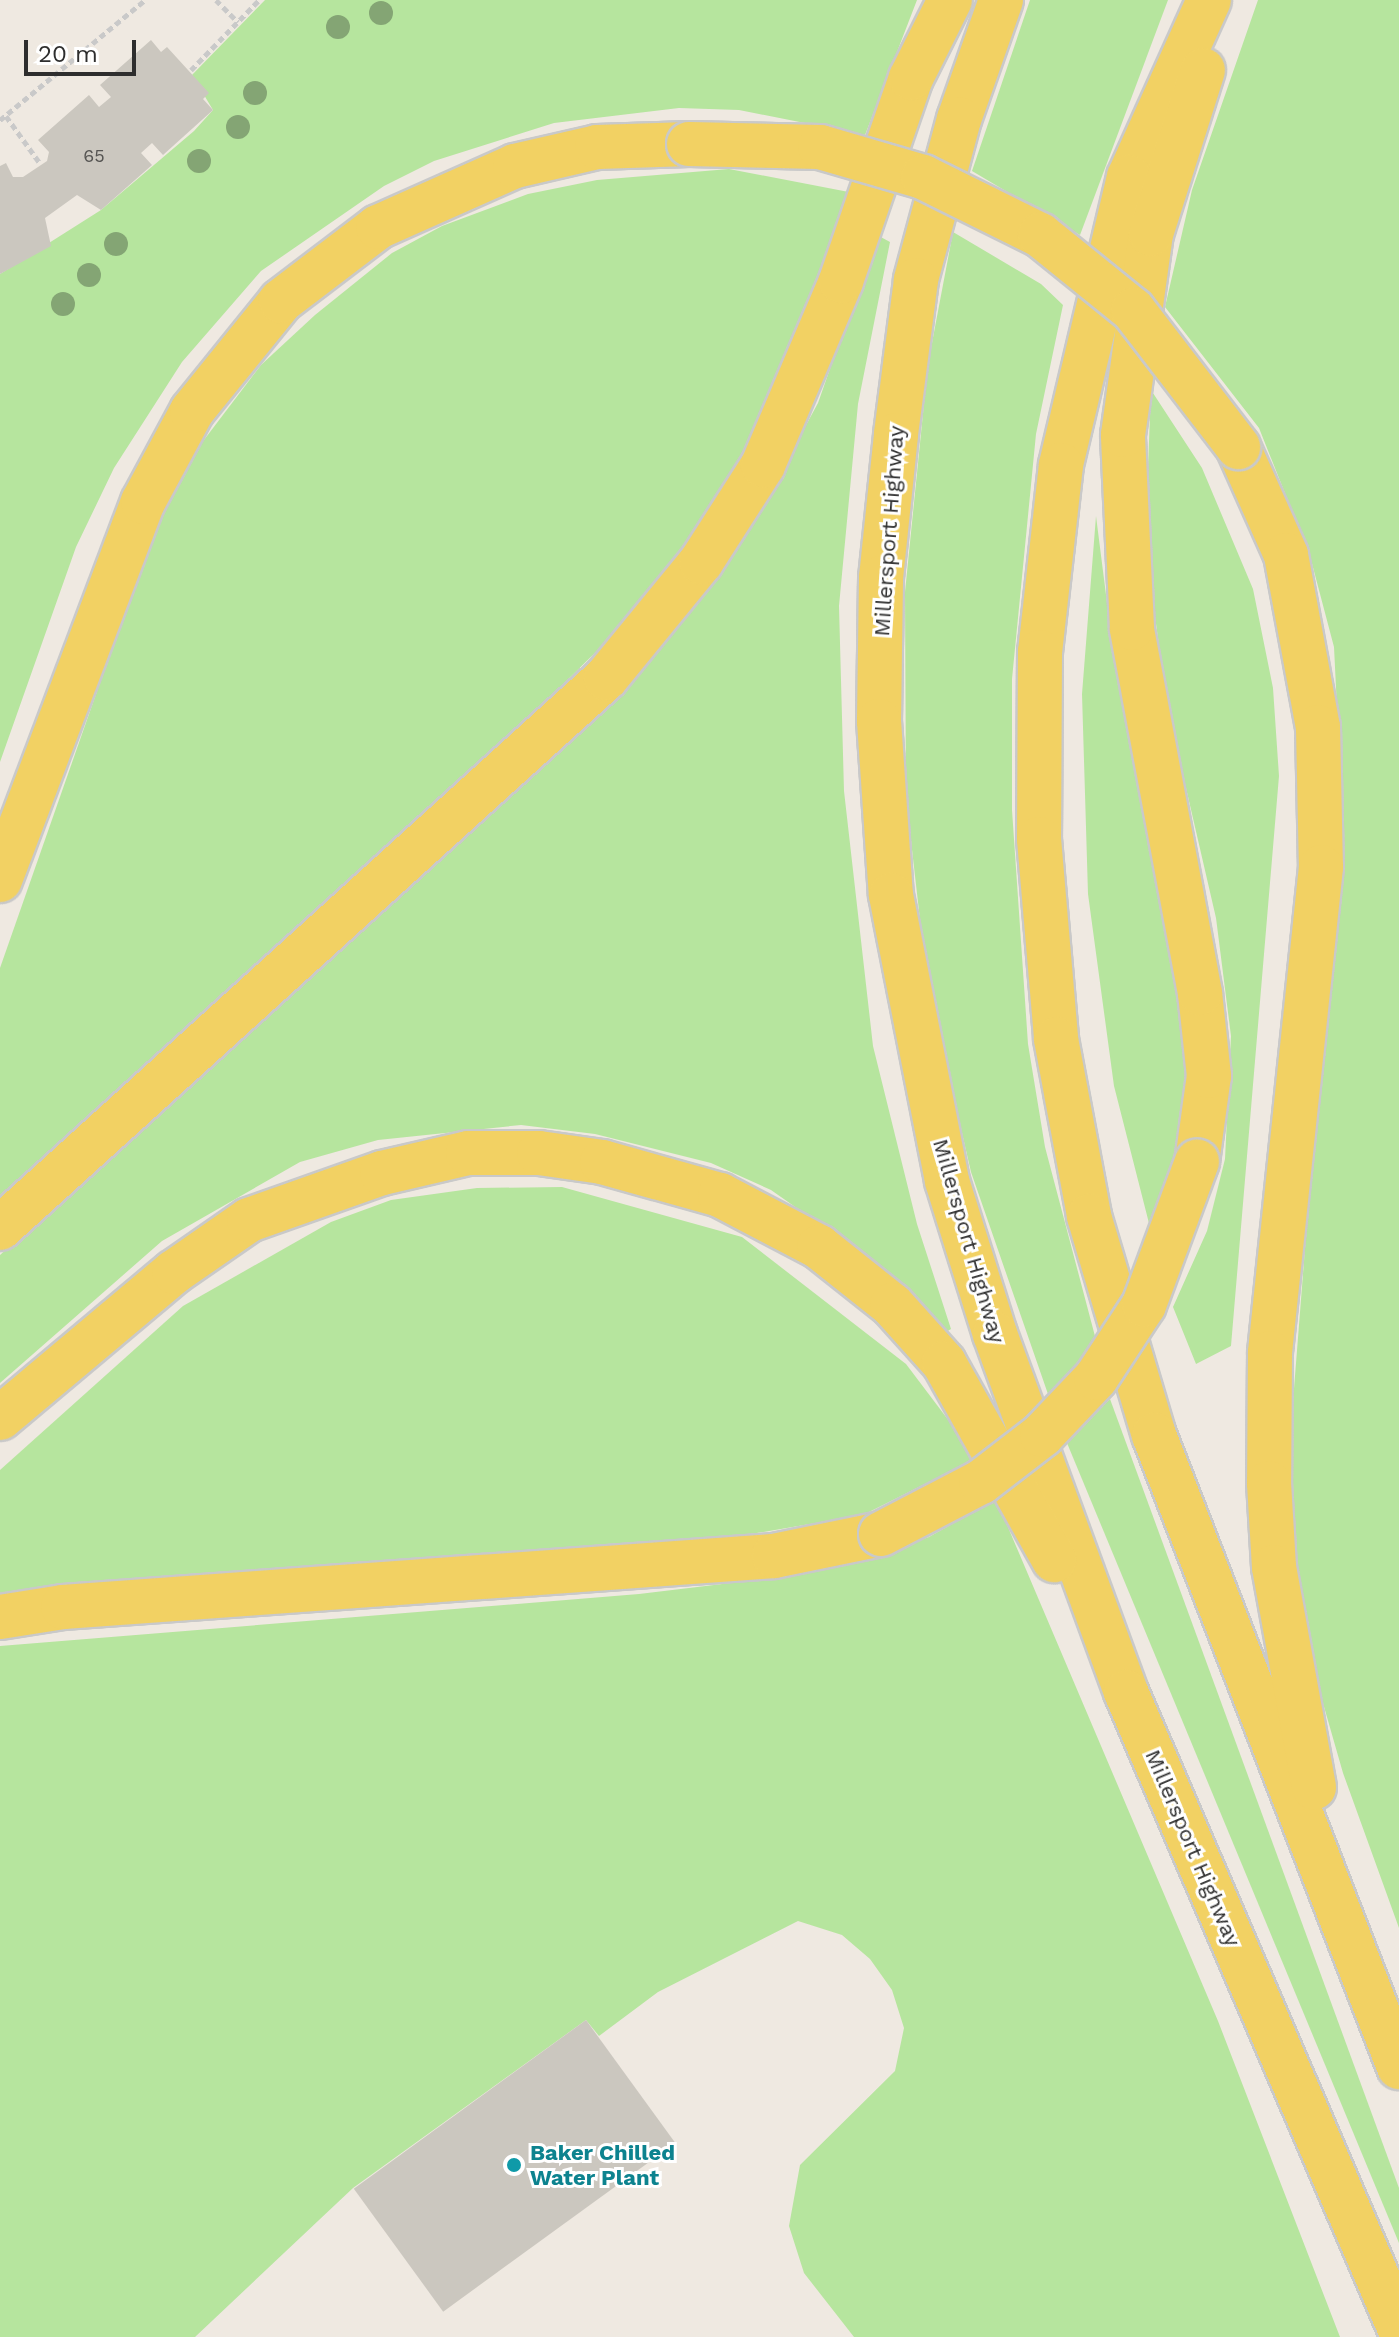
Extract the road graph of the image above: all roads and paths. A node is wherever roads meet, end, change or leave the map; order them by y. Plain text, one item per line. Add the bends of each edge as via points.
1 (145, 0) edge
2 (216, 0) edge
3 (259, 0) edge
4 (950, 0) edge
5 (1001, 0) edge
6 (1209, 0) edge
7 (1219, 0) edge
8 (238, 22) junction
9 (191, 70) dead end
10 (3, 118) edge
11 (39, 162) dead end
12 (0, 880) edge
13 (0, 1228) edge
14 (0, 1418) edge
15 (0, 1617) edge
16 (1126, 1692) junction
17 (1331, 1879) junction
18 (1394, 2050) edge
19 (1343, 2209) junction
20 (1399, 2327) edge
21 (1369, 2337) edge

1 - 10 path
2 - 8 path
3 - 8 path
4 - 13 main road via 911,78 841,281 763,465 701,562 606,678
5 - 16 main road, Millersport Highway via 959,119 916,280 896,435 881,578 879,721 891,895 947,1181
6 - 17 main road via 1129,177 1061,465 1040,652 1039,839 1056,1039 1089,1216 1154,1435
7 - 15 main road, bridge via 1200,81 1151,234 1123,435 1132,628 1200,993 1209,1076 1197,1162 1144,1305 1096,1378 1042,1435 981,1482 881,1534 774,1556 63,1607
8 - 9 path
10 - 11 path
12 - 17 main road, bridge via 143,502 192,411 281,301 378,227 515,166 597,147 689,144 820,147 923,177 1040,235 1133,310 1238,447 1286,555 1318,727 1321,867 1270,1353 1269,1483 1274,1567
14 - 16 main road via 174,1272 249,1220 382,1173 468,1153 602,1162 720,1195 765,1215 819,1247 892,1305 944,1363
16 - 19 main road, Millersport Highway
17 - 18 main road
19 - 20 main road, Millersport Highway
19 - 21 main road

